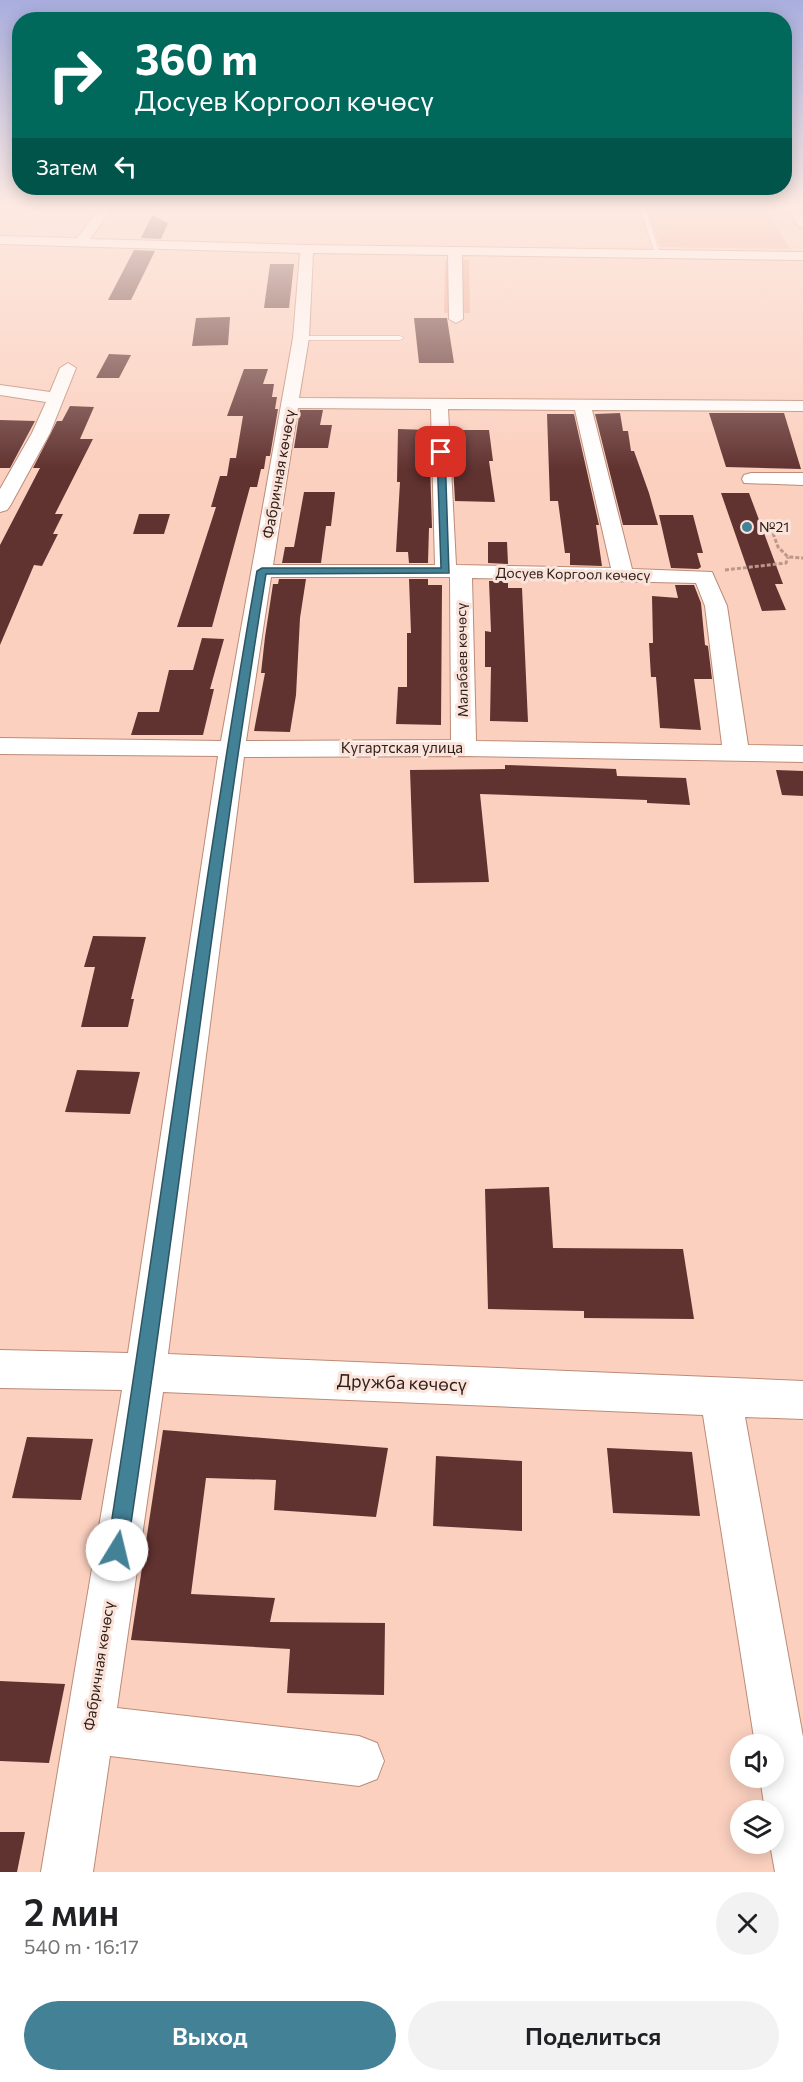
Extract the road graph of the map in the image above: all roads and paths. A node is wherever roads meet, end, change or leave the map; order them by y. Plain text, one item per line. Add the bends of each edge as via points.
1 (304, 295) edge
2 (456, 295) edge
3 (456, 319) dead end
4 (301, 338) junction
5 (400, 338) dead end
6 (68, 368) dead end
7 (0, 390) edge
8 (55, 398) junction
9 (291, 403) junction
10 (582, 404) junction
11 (439, 405) junction
12 (803, 406) edge
13 (751, 479) dead end
14 (803, 479) edge
15 (0, 506) edge
16 (769, 522) dead end
17 (789, 557) junction
18 (803, 558) edge
19 (262, 571) junction
20 (453, 571) junction
21 (623, 574) junction
22 (704, 577) junction
23 (0, 746) edge
24 (464, 748) junction
25 (232, 749) junction
26 (736, 753) junction
27 (803, 754) edge
28 (0, 1369) edge
29 (145, 1372) junction
30 (721, 1397) junction
31 (803, 1400) edge
32 (90, 1729) junction
33 (359, 1761) dead end
34 (67, 1872) edge
35 (801, 1872) edge

1 - 4 street, Фабричная көчөсү
2 - 3 street
4 - 5 lane
4 - 9 street, Фабричная көчөсү
6 - 8 street
7 - 8 street
8 - 15 street via 41,433
9 - 11 street
9 - 19 street, Фабричная көчөсү
10 - 11 street
10 - 12 street
10 - 21 street
11 - 20 street, Малабаев көчөсү
13 - 14 street
16 - 17 path via 778,547
17 - 18 path
17 - 22 path via 786,563 732,568
19 - 20 street, Досуев Коргоол көчөсү
19 - 25 street, Фабричная көчөсү
20 - 21 street, Досуев Коргоол көчөсү
20 - 24 street, Малабаев көчөсү
21 - 22 street, Досуев Коргоол көчөсү
22 - 26 street via 716,606
23 - 25 street, Кугартская улица
24 - 25 street, Кугартская улица
24 - 26 street, Кугартская улица
25 - 29 street, Фабричная көчөсү
26 - 27 street, Кугартская улица
28 - 29 street, Дружба көчөсү
29 - 30 street, Дружба көчөсү
29 - 32 street, Фабричная көчөсү
30 - 31 street, Дружба көчөсү
30 - 35 street
32 - 33 street
32 - 34 street, Фабричная көчөсү

